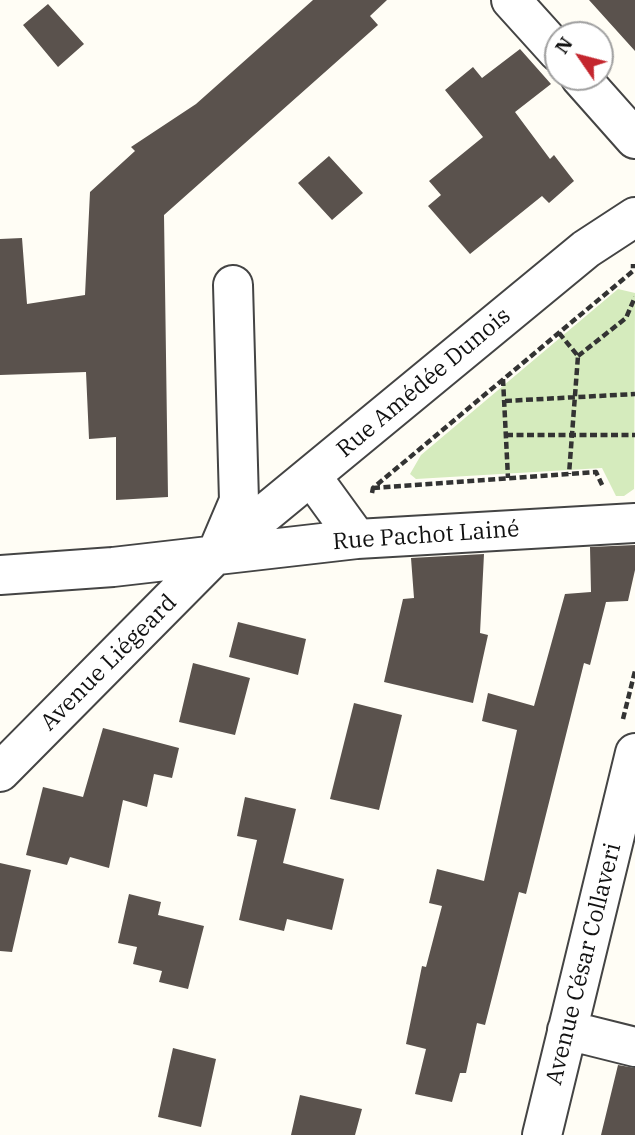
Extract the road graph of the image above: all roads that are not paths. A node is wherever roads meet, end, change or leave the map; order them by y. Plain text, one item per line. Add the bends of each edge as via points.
1 (511, 0) edge
2 (544, 37) edge
3 (592, 91) edge
4 (635, 139) edge
5 (632, 219) edge
6 (233, 285) dead end
7 (313, 476) junction
8 (627, 523) edge
9 (363, 538) junction
10 (217, 553) junction
11 (0, 575) edge
12 (635, 753) edge
13 (0, 772) edge
14 (568, 1030) junction
15 (635, 1047) edge
16 (542, 1135) edge

1 - 2 street
3 - 4 street
5 - 7 street, Rue Amédée Dunois via 586,249
6 - 10 street via 239,501
7 - 9 street
7 - 10 street, Rue Amédée Dunois
8 - 9 street, Rue Pachot Lainé
9 - 10 street, Rue Pachot Lainé
10 - 11 street, Rue Pachot Lainé
10 - 13 street, Avenue Liégeard
12 - 14 street, Avenue César Collaveri
14 - 15 street
14 - 16 street, Avenue César Collaveri

